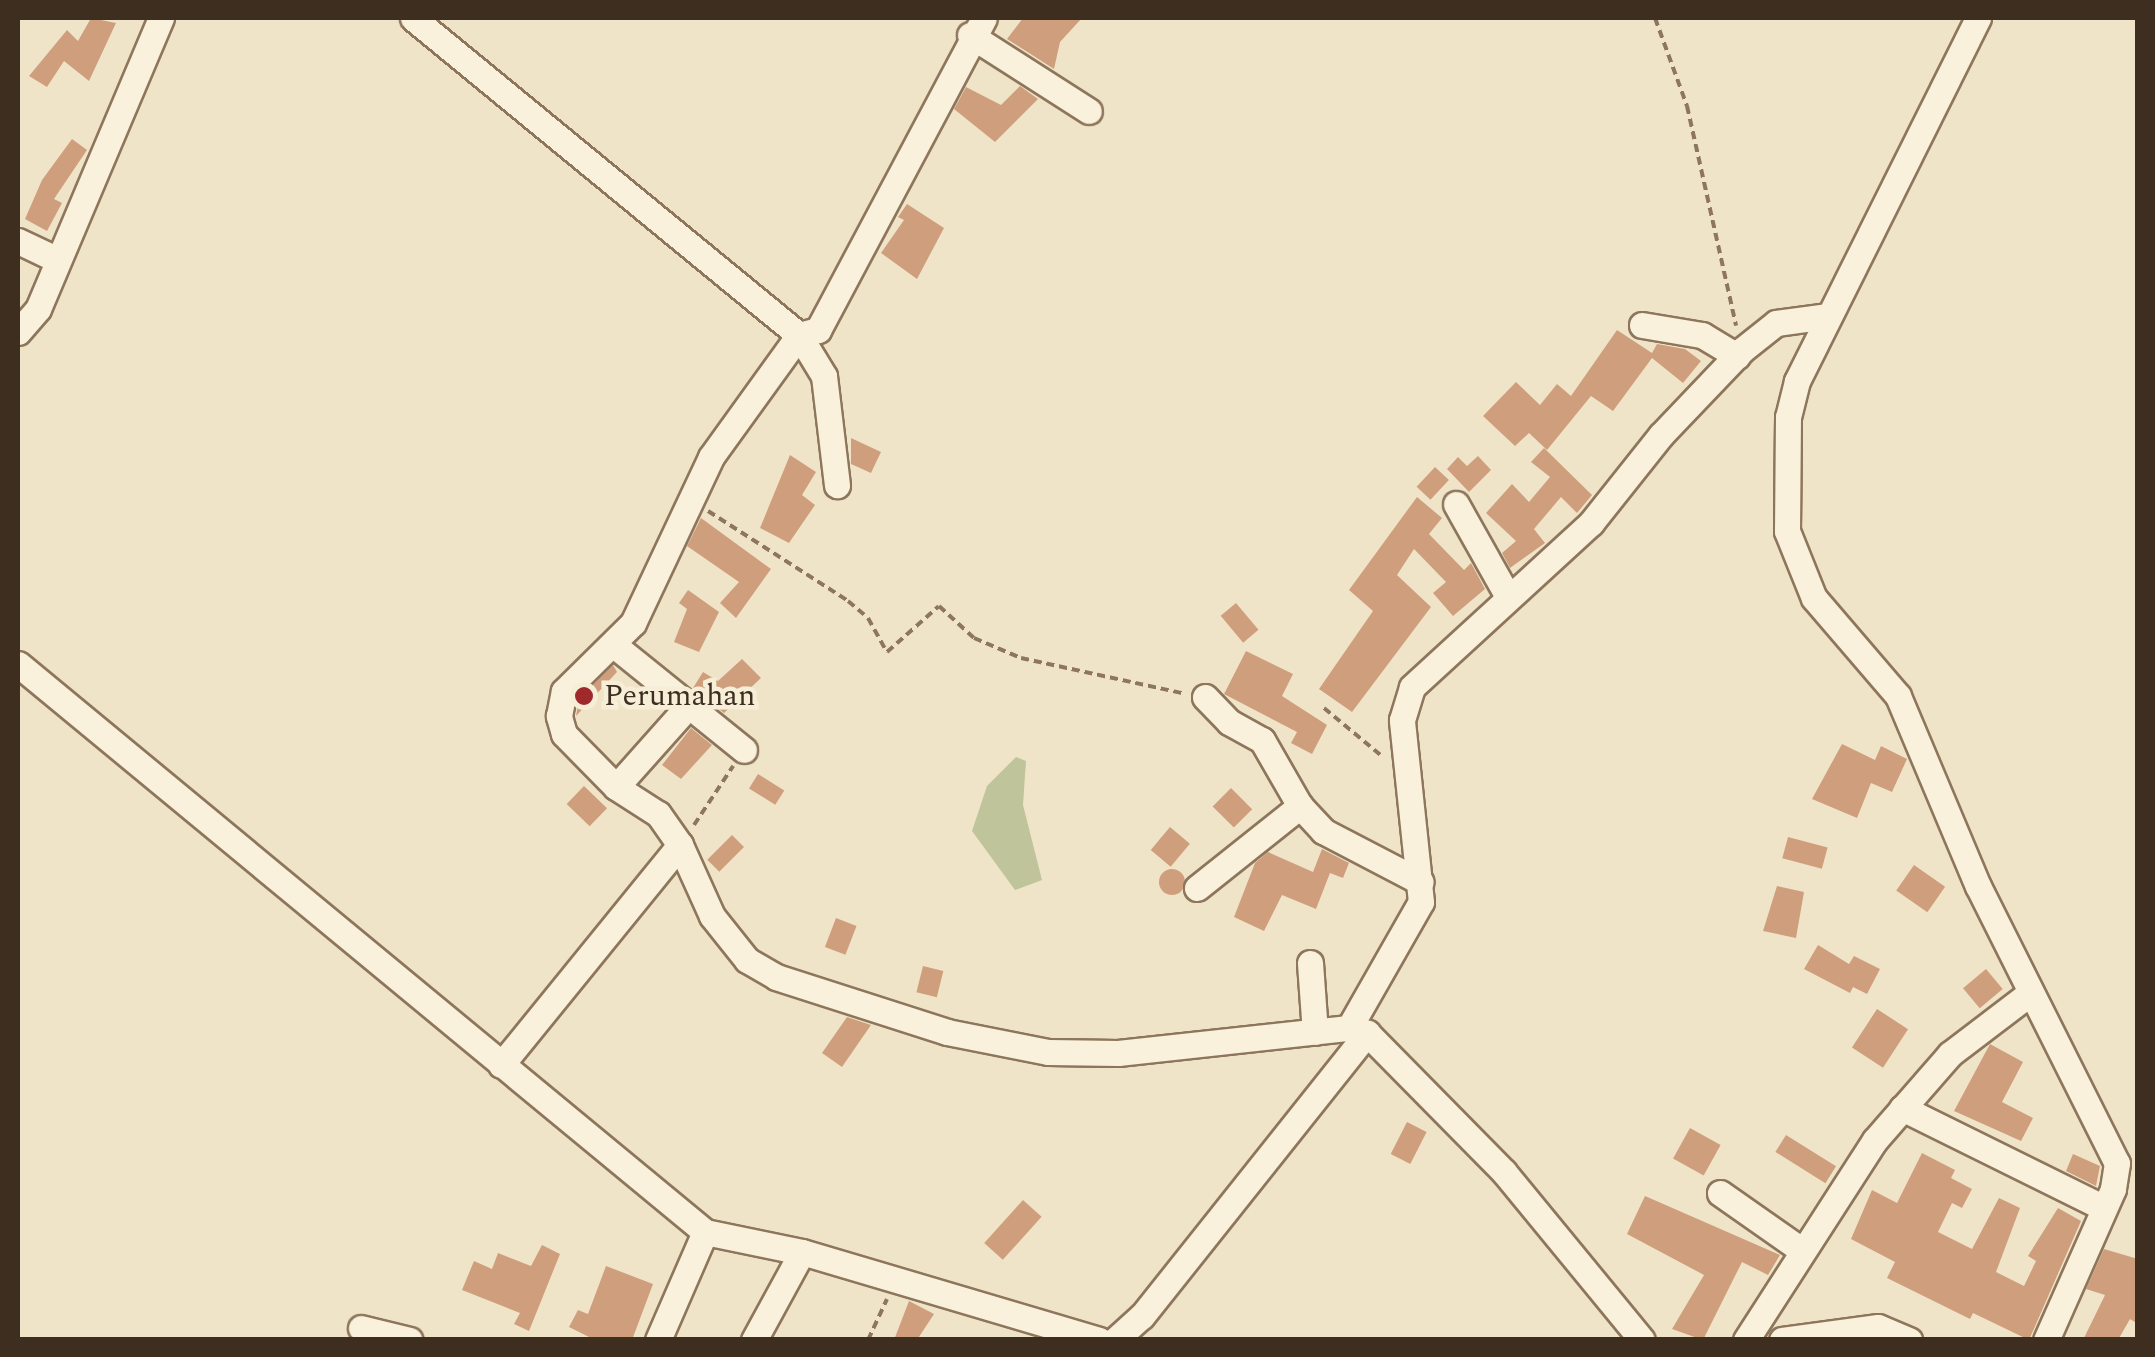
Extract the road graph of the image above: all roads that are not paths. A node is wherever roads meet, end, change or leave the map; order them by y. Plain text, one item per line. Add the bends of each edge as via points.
1 (160, 18) edge
2 (413, 18) edge
3 (1978, 18) edge
4 (977, 26) edge
5 (1089, 111) dead end
6 (18, 241) edge
7 (58, 260) junction
8 (1826, 316) junction
9 (1642, 325) dead end
10 (18, 332) edge
11 (800, 335) junction
12 (1739, 353) junction
13 (837, 485) dead end
14 (1456, 504) dead end
15 (1507, 596) junction
16 (614, 645) junction
17 (18, 664) edge
18 (1205, 696) road end
19 (689, 705) junction
20 (744, 750) road end
21 (616, 787) junction
22 (1300, 806) junction
23 (680, 845) junction
24 (1421, 882) junction
25 (1197, 888) dead end
26 (1310, 962) dead end
27 (2030, 992) junction
28 (1358, 1031) junction
29 (1314, 1032) junction
30 (501, 1065) junction
31 (1902, 1108) junction
32 (1720, 1193) dead end
33 (2104, 1208) junction
34 (705, 1232) junction
35 (1800, 1249) junction
36 (802, 1252) junction
37 (361, 1328) dead end
38 (1085, 1337) edge
39 (410, 1340) edge
40 (658, 1340) edge
41 (754, 1340) edge
42 (1115, 1340) edge
43 (1642, 1340) edge
44 (1746, 1340) edge
45 (1782, 1340) edge
46 (1909, 1340) edge
47 (2046, 1340) edge

1 - 7 street
2 - 11 street
3 - 8 street
4 - 5 street
4 - 11 street via 824,320 815,332
6 - 7 street
7 - 10 street via 38,309
8 - 12 street via 1776,323
8 - 27 street via 1788,416 1791,545 1814,598 1898,696
9 - 12 street via 1702,334
11 - 13 street via 824,376
11 - 16 street via 686,500 644,603
12 - 15 street via 1661,434 1591,522
14 - 15 street
15 - 24 street via 1412,687 1402,720
16 - 19 street
16 - 21 street via 564,691 559,716 564,734
17 - 30 street
18 - 22 street via 1234,726 1262,740
19 - 20 street
19 - 21 street
21 - 23 street via 658,814
22 - 24 street via 1324,831
22 - 25 street
23 - 29 street via 712,916 747,960 776,977 946,1032 1048,1052 1118,1053
23 - 30 street
24 - 28 street via 1417,913
26 - 29 street
27 - 31 street via 1980,1026
27 - 33 street via 2112,1148 2117,1174
28 - 29 street
28 - 42 street via 1142,1316
28 - 43 street via 1504,1172
30 - 34 street
31 - 33 street
31 - 35 street
32 - 35 street
33 - 47 street
34 - 36 street
34 - 40 street
35 - 44 street
36 - 38 street
36 - 41 street
37 - 39 street
45 - 46 street via 1878,1327

